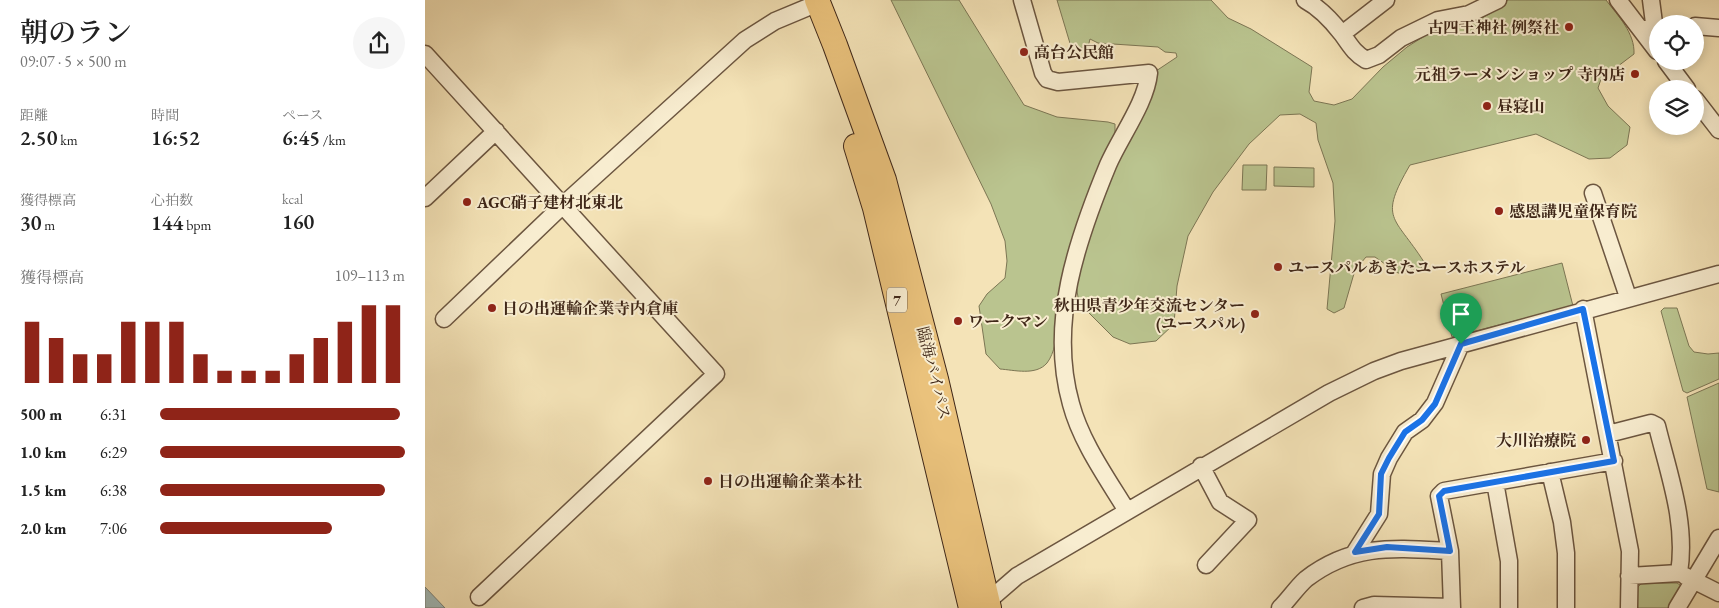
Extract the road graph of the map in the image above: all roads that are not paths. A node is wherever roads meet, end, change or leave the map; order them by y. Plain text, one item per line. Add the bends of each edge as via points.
1 (1022, 0) edge
2 (1305, 0) edge
3 (1386, 0) edge
4 (1498, 0) edge
5 (1618, 0) edge
6 (1651, 0) edge
7 (810, 2) edge
8 (1653, 15) edge
9 (1649, 22) edge
10 (1704, 27) edge
11 (1719, 28) edge
12 (1342, 34) junction
13 (425, 54) edge
14 (1704, 111) edge
15 (1719, 130) edge
16 (496, 131) junction
17 (1593, 194) dead end
18 (425, 198) edge
19 (562, 206) junction
20 (1719, 274) edge
21 (1628, 297) junction
22 (1583, 309) junction
23 (444, 319) dead end
24 (1461, 344) junction
25 (1608, 434) junction
26 (1614, 461) junction
27 (1201, 466) junction
28 (1550, 472) junction
29 (1495, 482) junction
30 (1127, 511) junction
31 (1719, 538) edge
32 (1450, 551) junction
33 (1355, 552) junction
34 (1206, 565) dead end
35 (1679, 573) junction
36 (1629, 576) junction
37 (1695, 581) junction
38 (1719, 593) edge
39 (479, 597) dead end
40 (982, 606) edge
41 (1281, 608) edge
42 (1363, 608) edge
43 (1452, 608) edge
44 (1509, 608) edge
45 (1566, 608) edge
46 (1629, 608) edge
47 (1677, 608) edge

1 - 30 street via 1047,79 1058,82 1149,73 1144,93 1087,214 1068,278 1064,335 1063,363 1071,404 1084,436
2 - 12 street via 1317,7
3 - 12 street
4 - 12 street via 1469,14 1438,20 1366,60 1356,54
5 - 9 street
6 - 8 street
7 - 19 street via 745,40
7 - 40 highway, 臨海バイパス / 7 via 884,180 936,379
10 - 11 street
13 - 16 street
14 - 15 street
16 - 18 street
16 - 19 street
17 - 21 street
19 - 23 street
19 - 39 street via 716,374
20 - 21 street
21 - 22 street
22 - 24 street
22 - 25 street
24 - 27 street via 1374,371
24 - 33 street via 1435,404 1422,420 1405,432 1389,458 1381,474 1379,514
25 - 26 street
25 - 35 street via 1651,423 1657,426 1679,516 1683,550
26 - 28 street
26 - 36 street via 1630,551
27 - 30 street
27 - 34 street via 1220,502 1247,520
28 - 29 street
28 - 45 street via 1566,553
29 - 32 street via 1444,491 1439,496
29 - 44 street via 1509,562
30 - 40 street via 1017,576
31 - 37 street
32 - 33 street via 1387,547
32 - 43 street
33 - 41 street via 1305,580
35 - 36 street
35 - 37 street
36 - 46 street
37 - 38 street
37 - 47 street
42 - 43 street via 1374,605

